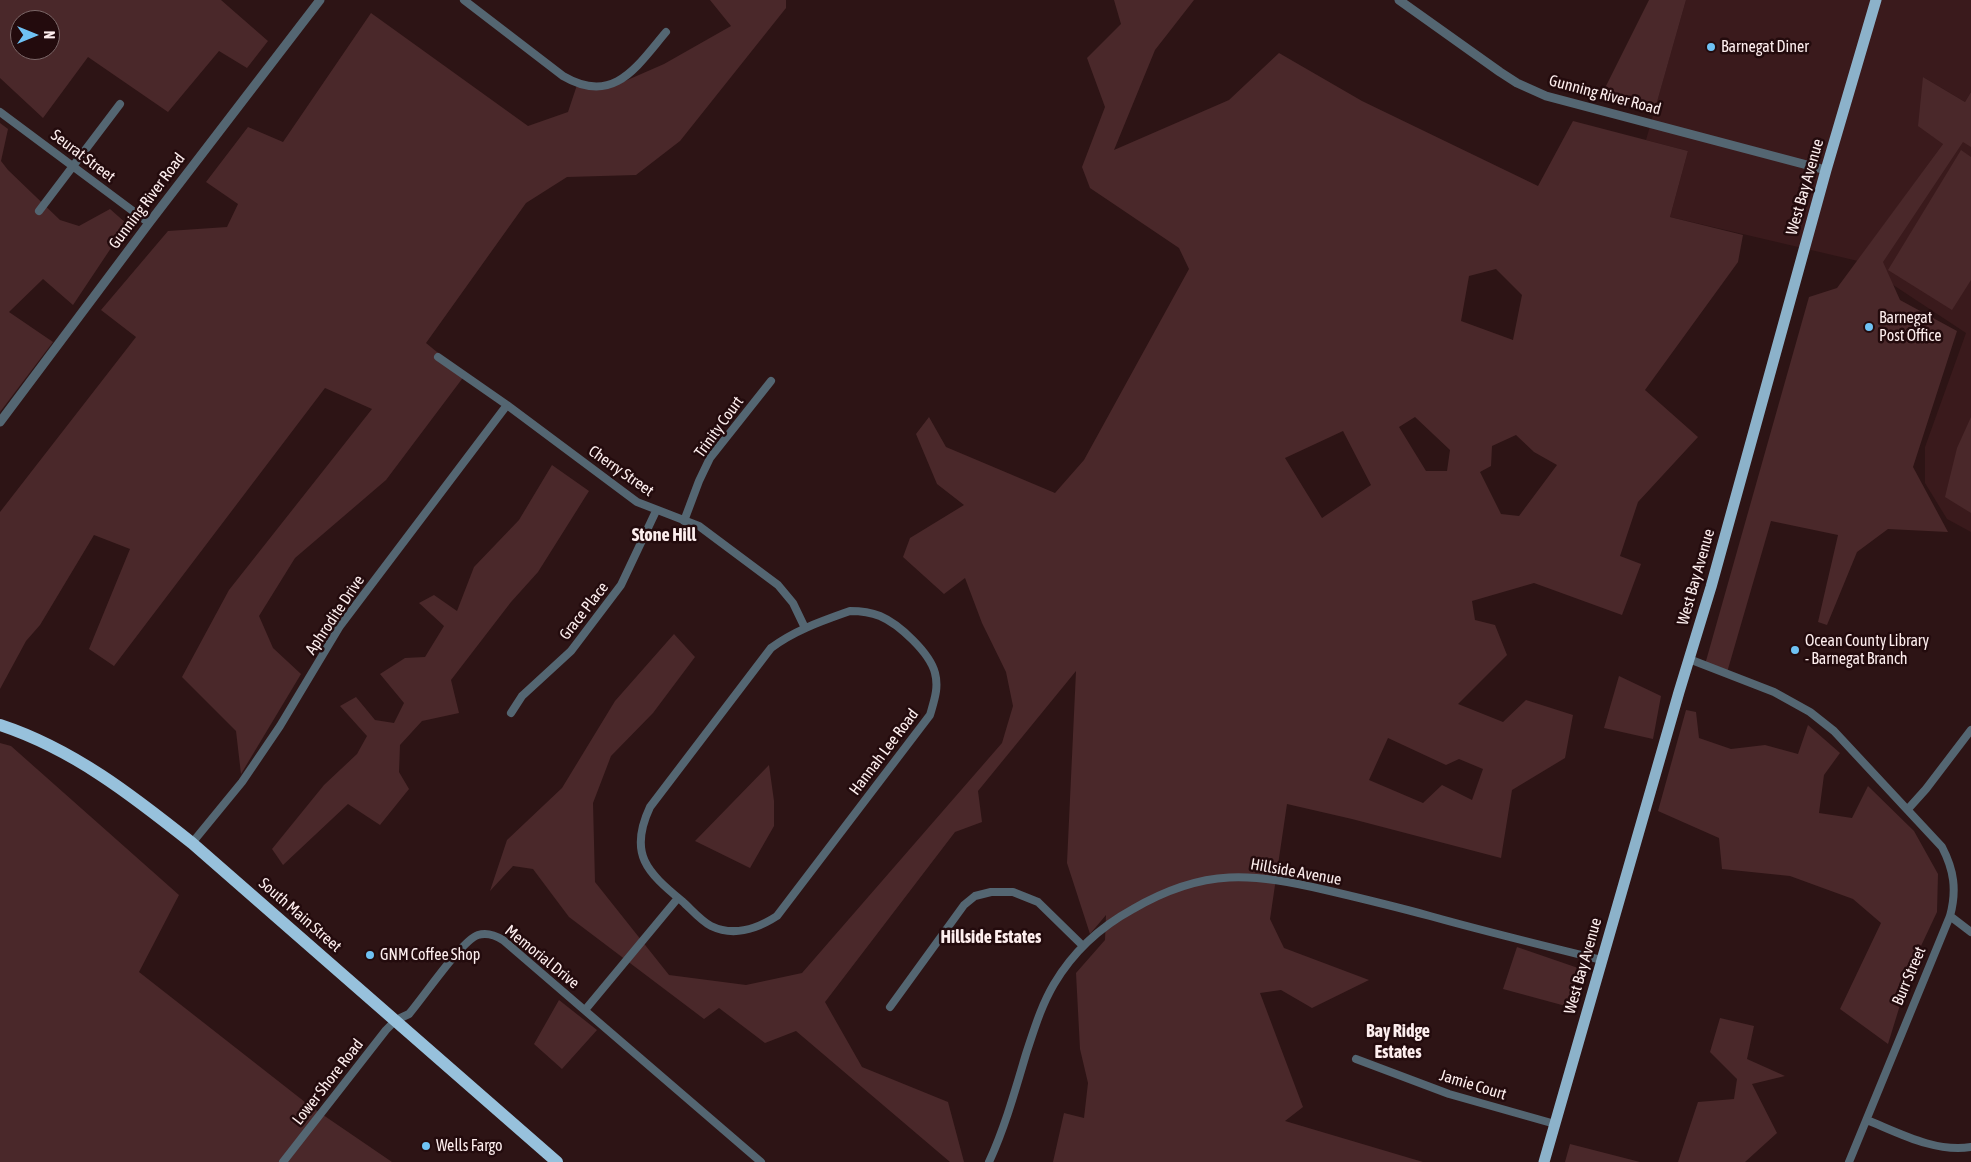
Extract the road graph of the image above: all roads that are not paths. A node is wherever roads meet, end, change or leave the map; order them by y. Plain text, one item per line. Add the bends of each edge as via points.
1 (320, 0) edge
2 (464, 0) edge
3 (1400, 0) edge
4 (1876, 0) edge
5 (666, 32) dead end
6 (120, 104) dead end
7 (0, 112) edge
8 (73, 166) junction
9 (1826, 170) junction
10 (40, 211) dead end
11 (149, 223) junction
12 (438, 357) dead end
13 (771, 380) dead end
14 (506, 405) junction
15 (0, 422) edge
16 (656, 511) junction
17 (684, 521) junction
18 (805, 628) junction
19 (1689, 659) junction
20 (511, 713) dead end
21 (0, 725) edge
22 (1971, 730) edge
23 (1908, 808) junction
24 (192, 843) junction
25 (678, 898) junction
26 (1950, 916) junction
27 (1971, 932) edge
28 (1083, 946) junction
29 (1602, 960) junction
30 (890, 1007) dead end
31 (585, 1010) junction
32 (396, 1020) junction
33 (1356, 1059) dead end
34 (1867, 1120) junction
35 (1555, 1124) junction
36 (1971, 1147) edge
37 (283, 1162) edge
38 (557, 1162) edge
39 (761, 1162) edge
40 (989, 1162) edge
41 (1544, 1162) edge
42 (1849, 1162) edge

1 - 11 street, Gunning River Road
2 - 5 street via 563,76 587,86 604,86 626,78
3 - 9 street, Gunning River Road via 1500,72 1546,96
4 - 9 main road, West Bay Avenue
6 - 8 street
7 - 8 street, Seurat Street
8 - 10 street
8 - 11 street, Seurat Street
9 - 19 main road, West Bay Avenue
11 - 15 street, Gunning River Road
12 - 14 street, Cherry Street
13 - 17 street, Trinity Court via 710,458
14 - 16 street, Cherry Street via 637,502
14 - 24 street, Aphrodite Drive via 340,626 242,782
16 - 17 street, Cherry Street
16 - 20 street, Grace Place via 621,585 571,651 522,696
17 - 18 street, Cherry Street via 699,526 778,585 793,603
18 - 25 street, Hannah Lee Road via 771,648 650,807 644,821 641,847 644,862
18 - 25 street, Hannah Lee Road via 850,611 880,616 896,625 928,656 935,673 937,692 930,715 777,916 747,930 725,930 710,926
19 - 23 street, Burr Street via 1774,692 1810,712 1834,731
19 - 29 main road, West Bay Avenue
21 - 24 highway, South Main Street via 86,765
22 - 23 street
23 - 26 street, Burr Street via 1942,847 1948,859 1955,885
24 - 32 highway, South Main Street
25 - 31 street, Memorial Drive
26 - 27 street
26 - 34 street, Burr Street
28 - 29 street, Hillside Avenue via 1124,914 1164,892 1195,882 1238,876 1285,881 1348,895
28 - 30 street via 1038,902 1013,892 975,896 964,905
28 - 40 street, Hillside Avenue via 1053,985 1039,1015 1001,1135
29 - 35 main road, West Bay Avenue
31 - 32 street, Memorial Drive via 503,940 491,934 480,934 467,942 409,1014
31 - 39 street, Memorial Drive
32 - 37 street, Lower Shore Road
32 - 38 highway, South Main Street
33 - 35 street, Jamie Court via 1448,1094
34 - 36 street via 1944,1147
34 - 42 street, Burr Street
35 - 41 main road, West Bay Avenue

